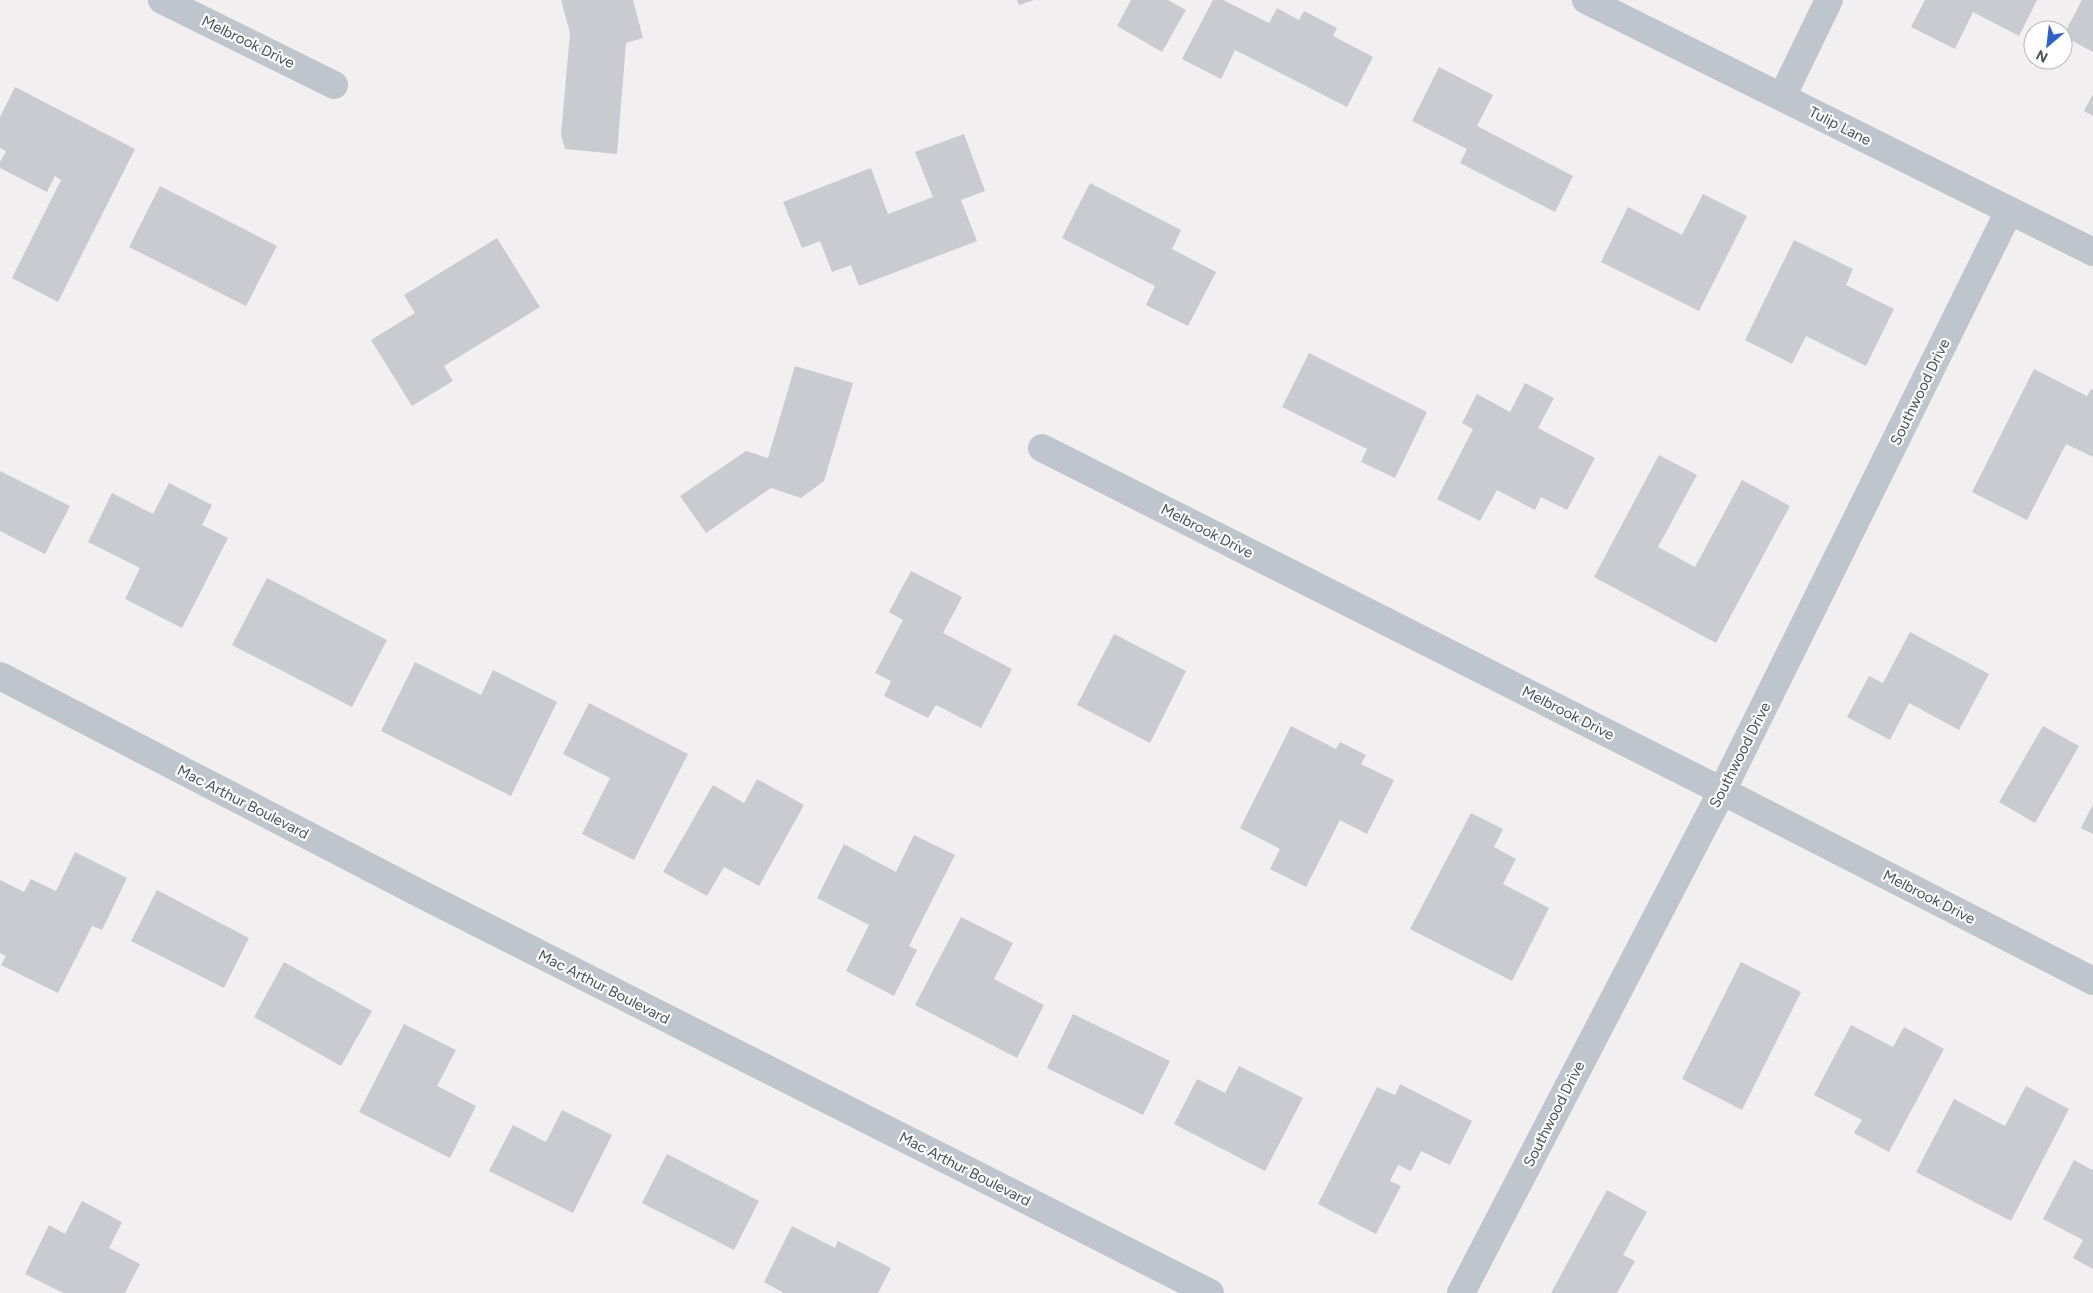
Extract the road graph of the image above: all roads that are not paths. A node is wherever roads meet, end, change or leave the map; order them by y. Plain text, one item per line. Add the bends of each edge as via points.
1 (162, 0) edge
2 (1586, 0) edge
3 (1829, 0) edge
4 (334, 85) dead end
5 (1782, 97) junction
6 (2009, 211) junction
7 (2093, 252) edge
8 (1042, 448) dead end
9 (0, 676) edge
10 (1722, 791) junction
11 (2093, 981) edge
12 (1210, 1293) edge
13 (1461, 1293) edge

1 - 4 street, Melbrook Drive
2 - 5 street, Tulip Lane
3 - 5 street
5 - 6 street, Tulip Lane
6 - 7 street, Tulip Lane
6 - 10 street, Southwood Drive
8 - 10 street, Melbrook Drive
9 - 12 street, Mac Arthur Boulevard via 419,893
10 - 11 street, Melbrook Drive
10 - 13 street, Southwood Drive

